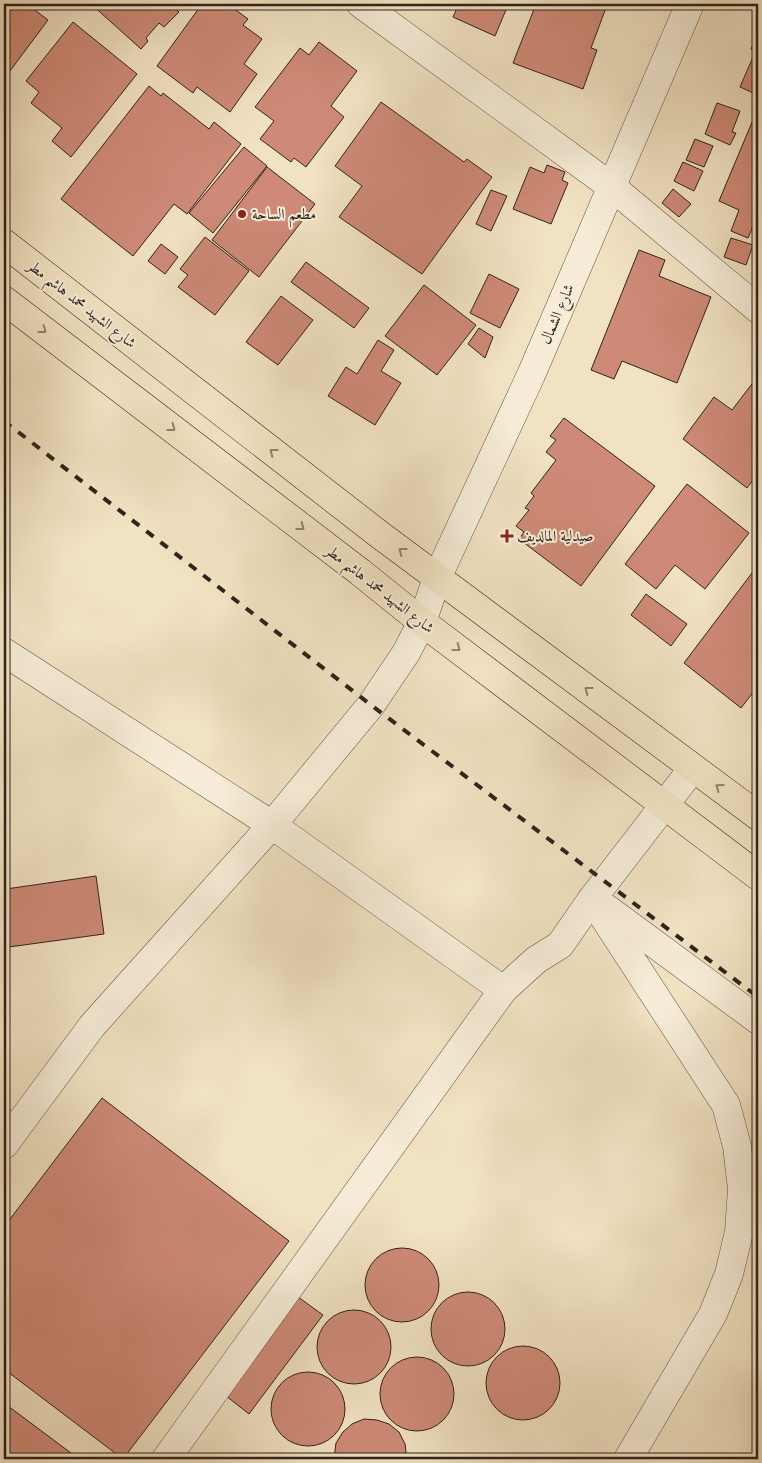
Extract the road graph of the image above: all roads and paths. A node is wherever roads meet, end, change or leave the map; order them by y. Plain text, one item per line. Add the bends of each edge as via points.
1 (690, 4) edge
2 (371, 7) edge
3 (612, 187) junction
4 (4, 243) edge
5 (4, 300) edge
6 (758, 309) edge
7 (437, 578) junction
8 (422, 622) junction
9 (4, 652) edge
10 (693, 768) junction
11 (665, 805) junction
12 (758, 816) edge
13 (272, 825) junction
14 (758, 876) edge
15 (592, 898) junction
16 (503, 990) junction
17 (758, 1020) edge
18 (4, 1145) edge
19 (166, 1459) edge
20 (628, 1459) edge

1 - 3 street, شارع الشمال
2 - 3 street
3 - 6 street
3 - 7 street, شارع الشمال via 531,375
7 -> 4 main road, شارع الشهيد محمد هاشم مطر
5 -> 8 main road, شارع الشهيد محمد هاشم مطر
7 - 8 street, شارع الشمال
10 -> 7 main road, شارع الشهيد محمد هاشم مطر
8 -> 11 main road, شارع الشهيد محمد هاشم مطر
8 - 13 street, شارع الشمال via 406,653 371,705
9 - 13 street
10 - 11 street
12 -> 10 main road, شارع الشهيد محمد هاشم مطر
11 - 14 main road, شارع الشهيد محمد هاشم مطر
11 - 15 street
13 - 16 street
13 - 18 street, شارع الشمال via 92,1026
15 - 16 street via 560,945 536,960
15 - 17 street
15 - 20 street via 726,1105 737,1146 742,1189 739,1232 729,1274 713,1314
16 - 19 street

